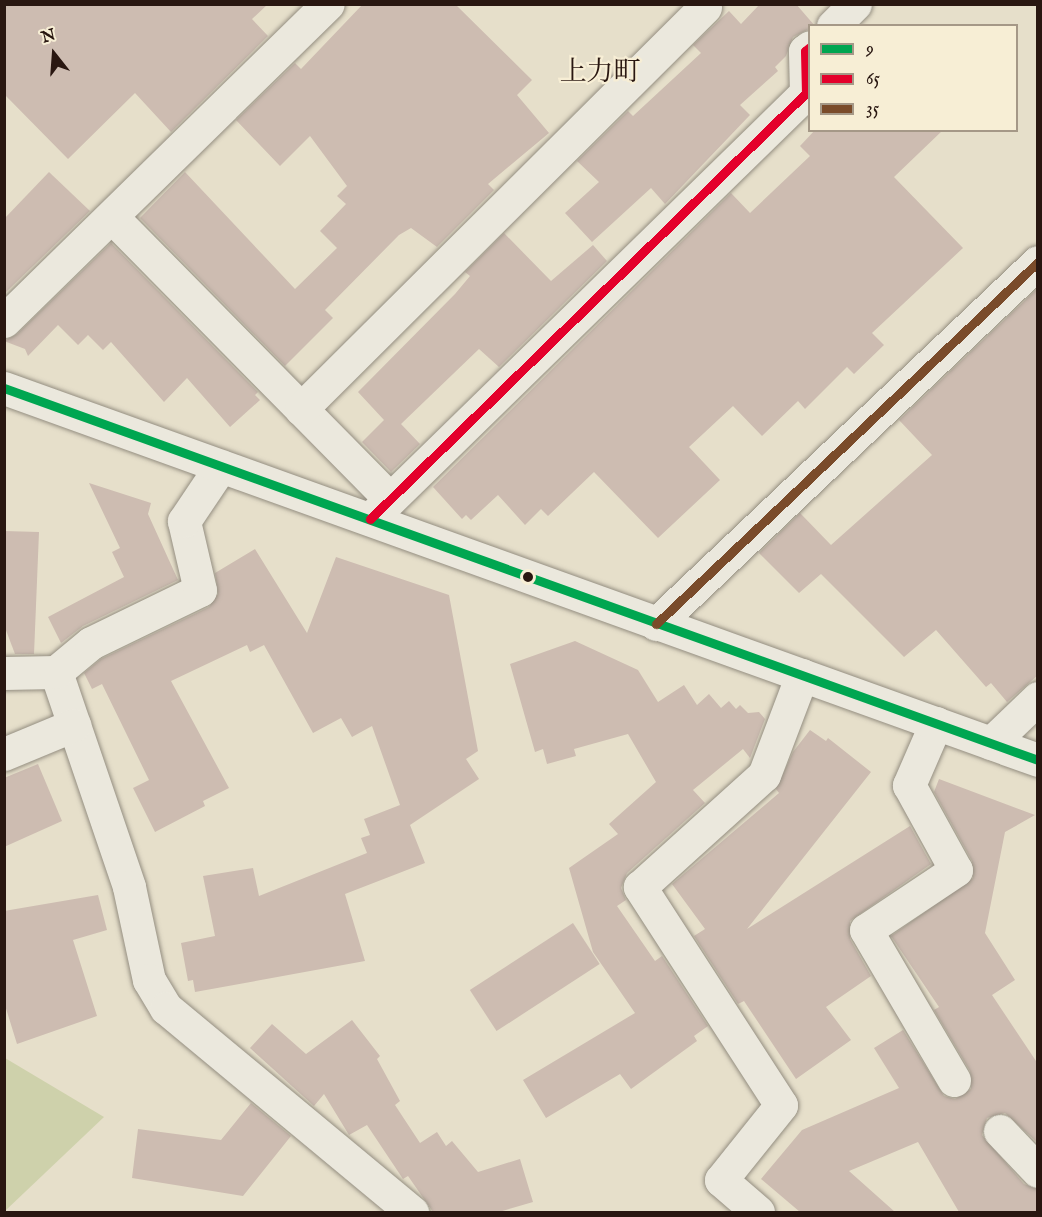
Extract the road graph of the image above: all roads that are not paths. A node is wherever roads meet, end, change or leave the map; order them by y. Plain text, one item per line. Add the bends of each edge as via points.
1 (328, 4) edge
2 (855, 4) edge
3 (705, 7) dead end
4 (835, 24) edge
5 (808, 49) edge
6 (112, 216) junction
7 (1038, 262) edge
8 (4, 321) edge
9 (4, 388) edge
10 (302, 409) junction
11 (221, 466) junction
12 (380, 509) junction
13 (656, 624) junction
14 (56, 672) junction
15 (4, 673) edge
16 (802, 675) junction
17 (1038, 698) edge
18 (936, 723) junction
19 (74, 725) junction
20 (991, 742) junction
21 (4, 754) edge
22 (1038, 760) edge
23 (954, 1080) dead end
24 (1000, 1131) dead end
25 (1038, 1171) edge
26 (412, 1212) edge
27 (758, 1212) edge

1 - 6 street
2 - 4 street
3 - 10 street
5 - 12 street via 806,93
6 - 8 street
6 - 10 street
7 - 13 street
9 - 11 street
10 - 12 street
11 - 12 street
11 - 14 street via 184,521 200,591 92,644
12 - 13 street
13 - 16 street
14 - 15 street
14 - 19 street
16 - 18 street
16 - 27 street via 764,775 640,887 781,1105 720,1180
17 - 20 street
18 - 20 street
18 - 23 street via 909,785 956,870 866,930
19 - 21 street
19 - 26 street via 129,887 149,980 166,1008
20 - 22 street
24 - 25 street

